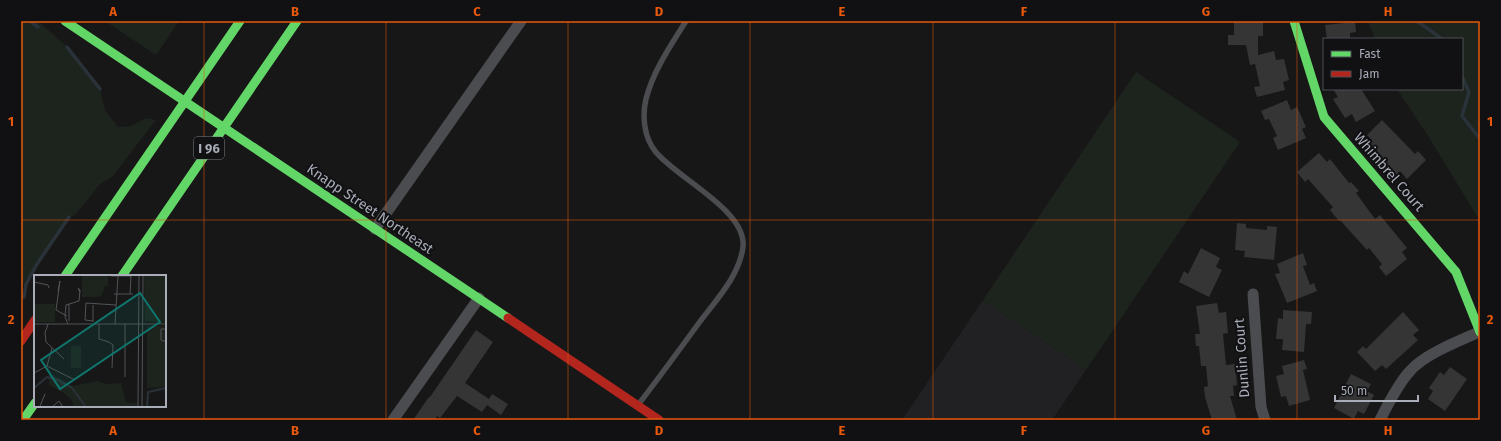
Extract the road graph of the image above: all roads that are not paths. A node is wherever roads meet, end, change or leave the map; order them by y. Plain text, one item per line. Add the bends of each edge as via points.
1 (65, 21) edge
2 (240, 21) edge
3 (297, 21) edge
4 (521, 21) edge
5 (686, 21) edge
6 (1294, 21) edge
7 (375, 229) junction
8 (66, 275) edge
9 (123, 275) edge
10 (1253, 294) dead end
11 (479, 298) junction
12 (34, 321) edge
13 (1479, 332) edge
14 (21, 340) edge
15 (34, 404) edge
16 (638, 406) junction
17 (23, 420) edge
18 (393, 420) edge
19 (659, 420) edge
20 (1266, 420) edge
21 (1380, 420) edge

1 - 7 main road, Knapp Street Northeast
2 - 8 main road
3 - 9 main road, I 96
4 - 7 street
5 - 16 lane via 661,63 649,90 645,107 646,129 651,144 660,156 730,216 740,230 743,246 739,261 727,284
6 - 13 main road, Whimbrel Court via 1324,117 1456,272
7 - 11 main road, Knapp Street Northeast
10 - 20 street, Dunlin Court via 1261,407
11 - 16 main road, Knapp Street Northeast
11 - 18 street
12 - 14 main road
13 - 21 street via 1428,357 1411,370 1388,403
15 - 17 main road
16 - 19 main road, Knapp Street Northeast

